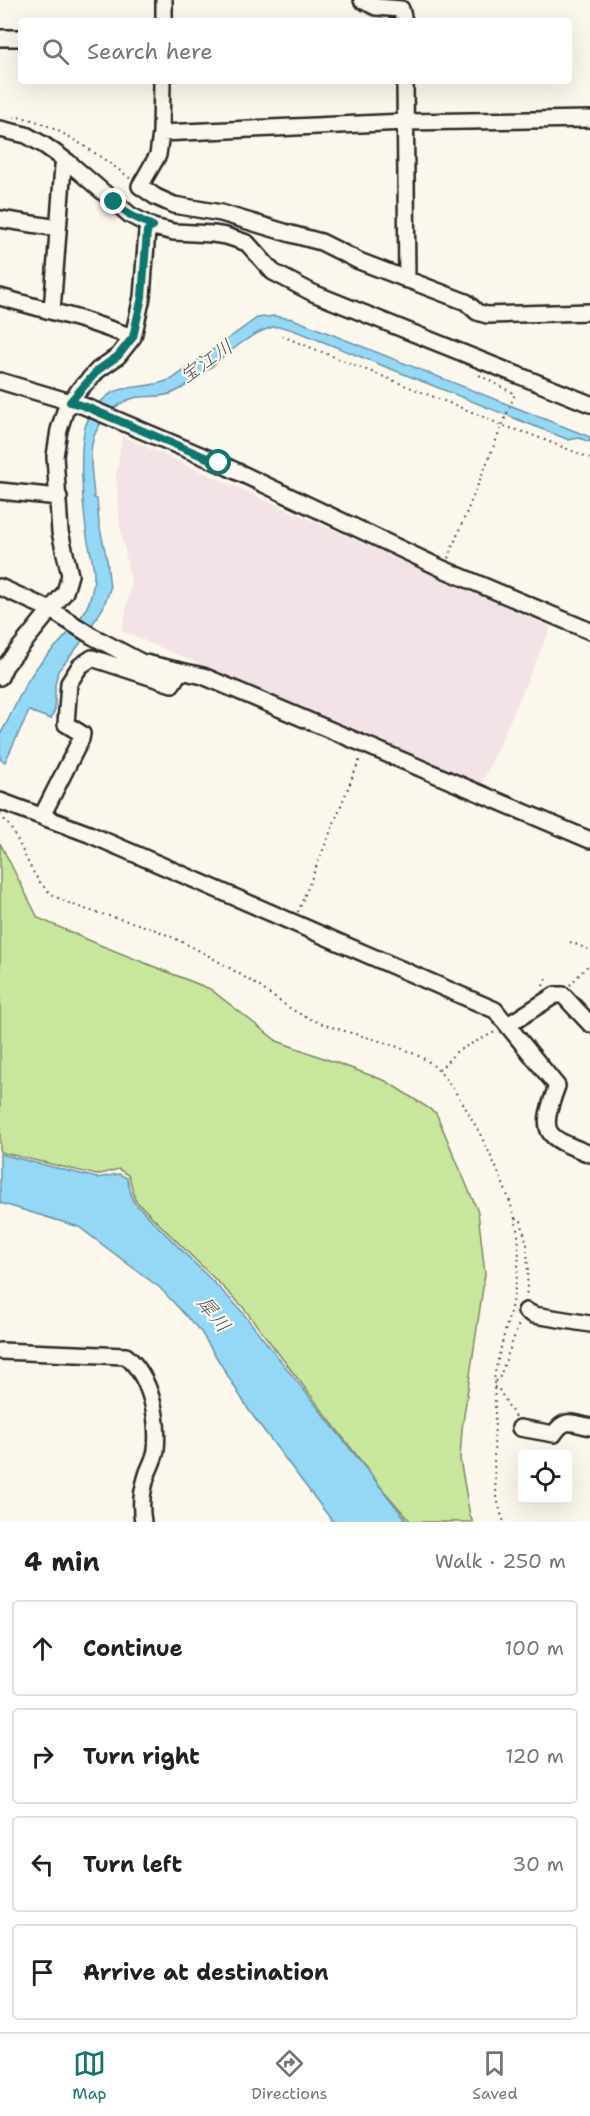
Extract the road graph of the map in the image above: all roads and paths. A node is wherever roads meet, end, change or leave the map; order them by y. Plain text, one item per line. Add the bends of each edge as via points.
1 (164, 0) edge
2 (362, 0) edge
3 (164, 18) edge
4 (403, 18) edge
5 (0, 38) edge
6 (18, 38) edge
7 (162, 84) edge
8 (405, 84) edge
9 (590, 119) edge
10 (405, 122) junction
11 (3, 123) edge
12 (162, 133) junction
13 (68, 162) junction
14 (140, 186) junction
15 (0, 219) edge
16 (153, 226) junction
17 (57, 228) junction
18 (407, 280) junction
19 (0, 297) edge
20 (52, 311) junction
21 (590, 312) edge
22 (282, 336) dead end
23 (133, 337) junction
24 (0, 381) edge
25 (514, 399) dead end
26 (77, 404) junction
27 (590, 404) edge
28 (503, 426) junction
29 (590, 458) edge
30 (0, 491) edge
31 (59, 497) junction
32 (443, 569) junction
33 (0, 587) edge
34 (55, 612) junction
35 (590, 631) edge
36 (180, 671) junction
37 (0, 677) edge
38 (365, 744) junction
39 (0, 801) edge
40 (0, 815) edge
41 (42, 816) junction
42 (589, 838) edge
43 (294, 923) junction
44 (570, 942) dead end
45 (590, 950) edge
46 (590, 963) edge
47 (563, 995) junction
48 (508, 1024) junction
49 (590, 1024) edge
50 (438, 1071) junction
51 (590, 1154) edge
52 (515, 1219) junction
53 (526, 1307) junction
54 (590, 1324) edge
55 (0, 1351) edge
56 (43, 1352) junction
57 (0, 1358) edge
58 (494, 1382) junction
59 (494, 1387) junction
60 (590, 1427) edge
61 (520, 1428) joint
62 (143, 1522) edge
63 (504, 1522) edge

1 - 3 street
2 - 4 street via 376,7 401,9
5 - 6 street
7 - 12 street
8 - 10 street
9 - 10 street
10 - 12 street
10 - 18 street
11 - 13 street
11 - 14 path via 23,117 62,134
12 - 14 street via 158,155
13 - 16 street via 130,215
13 - 17 street via 63,166
14 - 18 street via 174,205 221,213 321,242
15 - 17 street
16 - 23 street via 147,231 142,297
16 - 27 street via 174,232 226,236 247,243 273,272 313,293
17 - 20 street
18 - 21 street via 466,302 487,315
19 - 20 street
20 - 23 street
22 - 28 path
23 - 26 street via 118,356 98,370
24 - 26 street
25 - 28 path
26 - 31 street via 65,411 59,430 55,456
26 - 32 street via 219,463
28 - 29 path
28 - 32 path
30 - 31 street
31 - 34 street via 60,532 70,575
32 - 35 street
33 - 34 street
34 - 36 street via 141,662
34 - 37 street via 5,666
36 - 38 street via 203,676
36 - 41 street via 172,684 92,658 80,666 69,683 65,718 66,724 82,734 81,739
38 - 42 street
38 - 43 path
39 - 41 street
40 - 50 path via 12,828 33,873 43,887 60,899 163,933 223,963 306,1017 400,1048 428,1061
41 - 43 street
43 - 48 street via 495,1010
44 - 45 path
46 - 47 path
47 - 48 street via 555,995
47 - 49 street
48 - 50 path via 457,1051
48 - 51 street via 557,1086 546,1116 550,1133 560,1142
50 - 52 path via 463,1101
52 - 53 path via 521,1221 527,1245
52 - 58 path via 517,1280
53 - 54 street via 534,1315
53 - 58 path via 499,1379
55 - 56 street
56 - 57 street
56 - 62 street via 126,1356 138,1366 149,1392 156,1452 142,1492
58 - 59 path
59 - 61 path via 508,1402
59 - 63 path via 495,1485
60 - 61 street via 565,1422 554,1434

